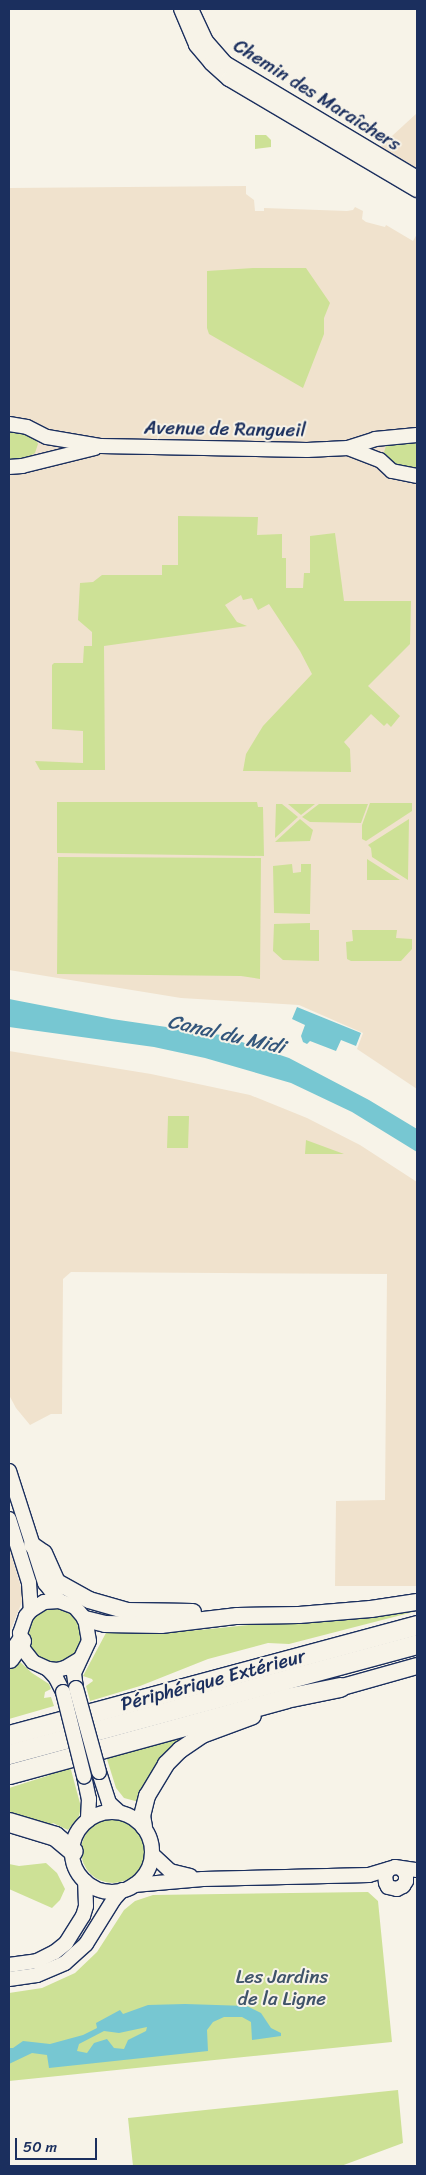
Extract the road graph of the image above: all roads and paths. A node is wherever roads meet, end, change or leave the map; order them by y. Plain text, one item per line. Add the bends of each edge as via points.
1 (181, 9) edge
2 (191, 9) edge
3 (417, 178) edge
4 (417, 190) edge
5 (9, 424) edge
6 (38, 434) junction
7 (417, 435) edge
8 (384, 439) junction
9 (101, 446) junction
10 (348, 448) junction
11 (380, 460) junction
12 (34, 463) junction
13 (9, 467) edge
14 (417, 476) edge
15 (9, 1471) edge
16 (9, 1519) edge
17 (32, 1545) junction
18 (58, 1601) junction
19 (417, 1602) edge
20 (31, 1610) junction
21 (237, 1616) junction
22 (86, 1619) junction
23 (417, 1626) edge
24 (20, 1641) junction
25 (417, 1644) edge
26 (9, 1658) edge
27 (80, 1659) junction
28 (417, 1666) edge
29 (48, 1669) junction
30 (340, 1687) junction
31 (70, 1690) junction
32 (9, 1735) edge
33 (9, 1754) edge
34 (9, 1774) edge
35 (119, 1812) junction
36 (88, 1820) junction
37 (9, 1822) edge
38 (144, 1827) junction
39 (73, 1851) junction
40 (152, 1854) junction
41 (417, 1870) edge
42 (400, 1876) edge
43 (203, 1879) junction
44 (85, 1880) junction
45 (128, 1888) junction
46 (9, 1965) edge
47 (9, 1979) edge

1 - 4 street, Chemin des Maraîchers via 196,45 229,79
2 - 3 street, Chemin des Maraîchers via 206,41 225,63
5 - 6 street, Avenue de Rangueil via 27,427
6 - 9 street, Avenue de Rangueil
6 - 12 street via 43,448
7 - 8 street, Avenue de Rangueil
8 - 10 street, Avenue de Rangueil
8 - 11 street via 377,451
9 - 10 street, Avenue de Rangueil
9 - 12 street, Avenue de Rangueil
10 - 11 street, Avenue de Rangueil
11 - 14 street, Avenue de Rangueil via 392,471
12 - 13 street, Avenue de Rangueil
15 - 17 street
16 - 20 street via 29,1583
17 - 18 street via 45,1584
17 - 21 main road via 44,1553 57,1582 73,1593 109,1608 158,1612 210,1611
18 - 20 street via 44,1602
18 - 22 street via 75,1607
19 - 21 main road via 344,1611
20 - 24 street via 22,1624
21 - 22 main road via 161,1625 105,1624
22 - 27 street via 89,1641
23 - 32 highway, Périphérique Extérieur
24 - 26 highway
24 - 29 street via 33,1662
25 - 33 highway
27 - 29 street via 65,1668
27 - 31 street
28 - 30 main road
29 - 31 street
30 - 34 highway via 286,1698
30 - 38 main road via 226,1725 202,1735 180,1750 166,1764 147,1796 142,1816
31 - 35 street, bridge via 109,1803
31 - 36 street, bridge via 90,1799
35 - 36 street via 103,1813
35 - 38 street
36 - 39 street via 77,1834
37 - 39 highway via 55,1836
38 - 40 street via 152,1844
39 - 44 street via 76,1867
40 - 43 street via 170,1870
40 - 45 street via 150,1866 143,1877
41 - 42 street
42 - 43 street
43 - 45 street
44 - 45 street via 109,1892
44 - 46 street via 83,1916 66,1943 38,1961
45 - 47 street via 114,1899 86,1944 65,1964 37,1975

